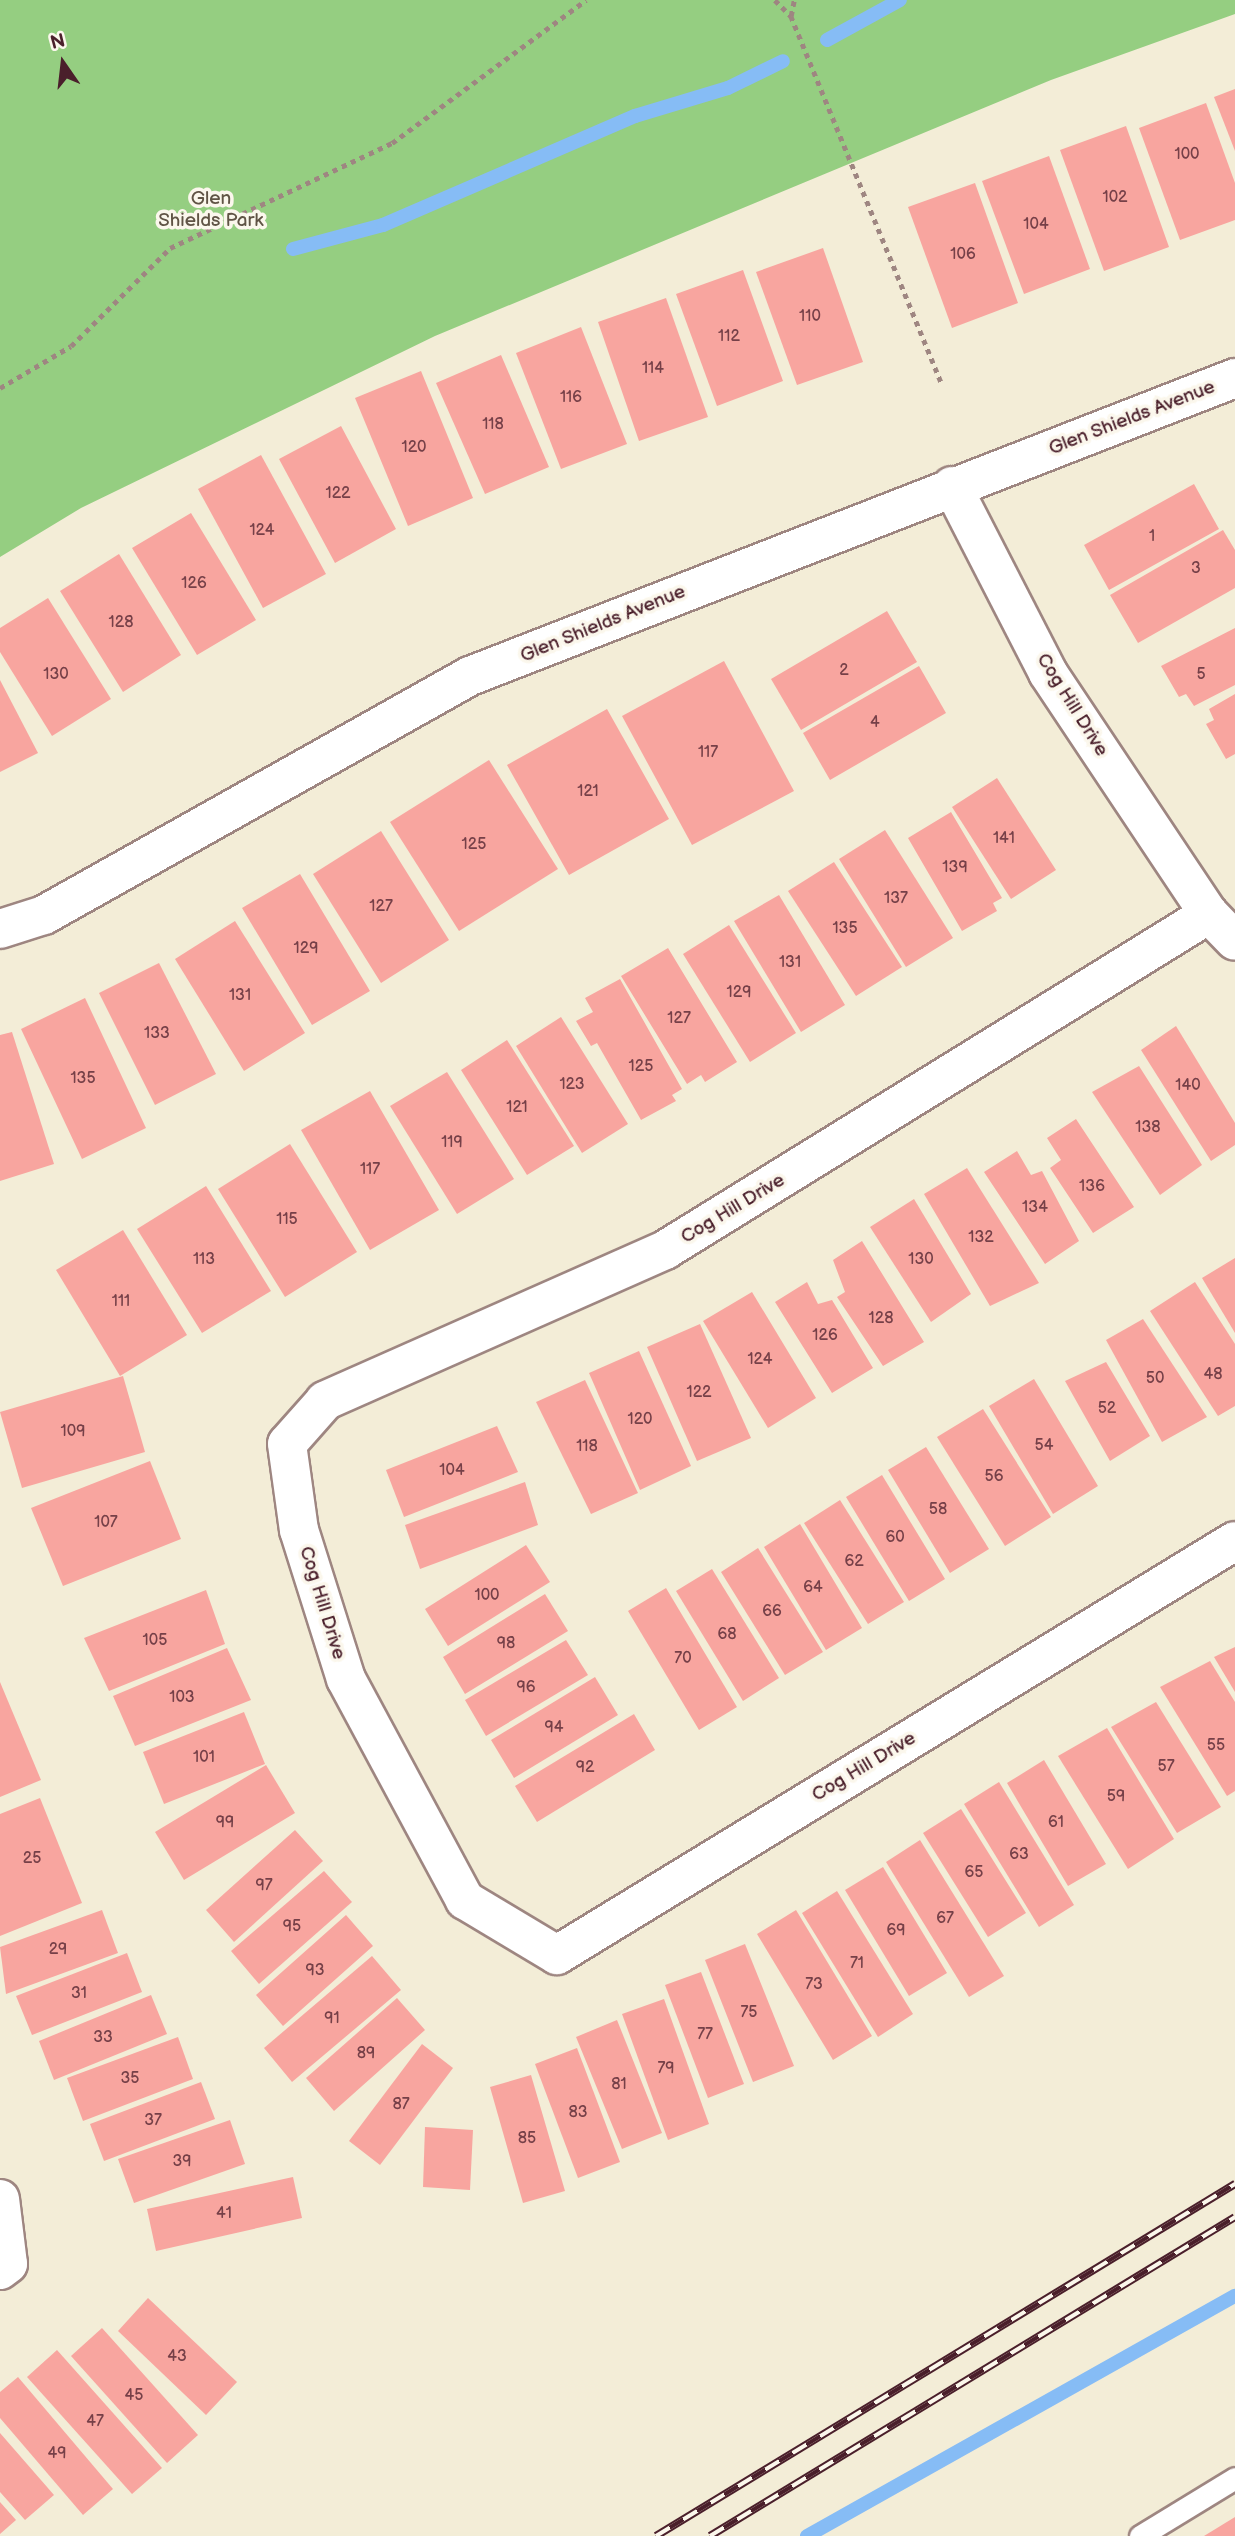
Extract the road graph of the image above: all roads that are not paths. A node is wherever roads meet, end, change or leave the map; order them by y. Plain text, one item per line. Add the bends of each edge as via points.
1 (1235, 378) edge
2 (952, 486) junction
3 (1209, 914) junction
4 (0, 929) edge
5 (1235, 942) edge
6 (1235, 1541) edge
7 (0, 2199) edge
8 (0, 2270) edge
9 (1235, 2478) edge
10 (1140, 2536) edge

1 - 2 street, Glen Shields Avenue
2 - 3 street, Cog Hill Drive via 1048,673
2 - 4 street, Glen Shields Avenue via 471,677 44,915
3 - 5 street, Cog Hill Drive
3 - 6 street, Cog Hill Drive via 665,1250 325,1401 287,1444 299,1530 353,1692 465,1899 558,1955
7 - 8 street via 8,2264
9 - 10 lane

